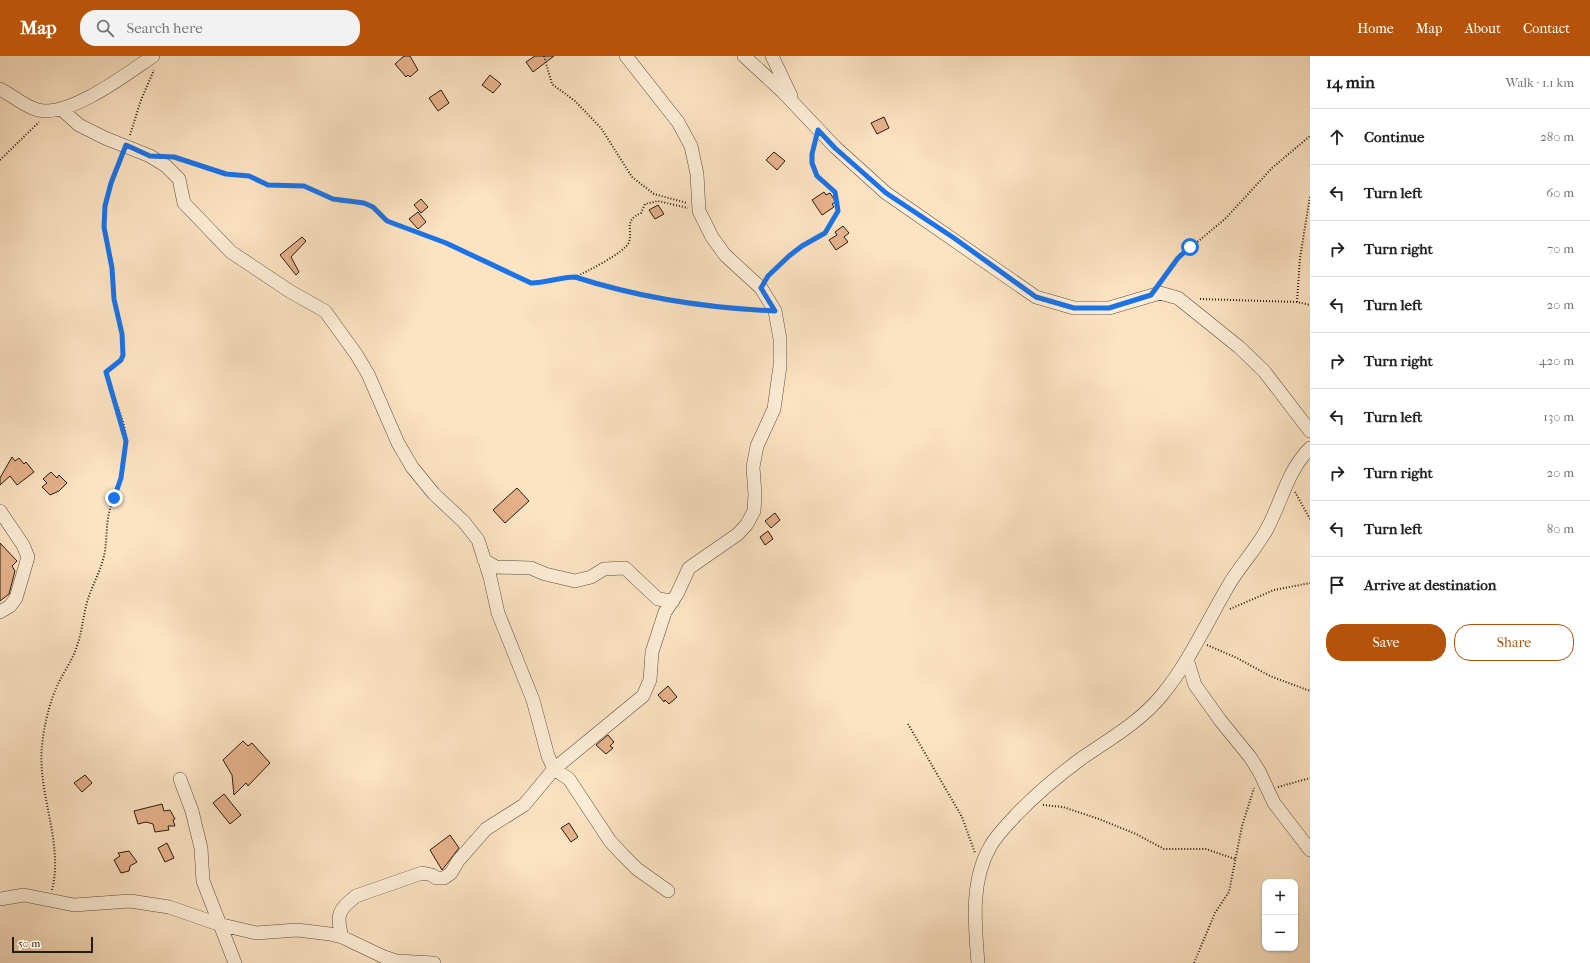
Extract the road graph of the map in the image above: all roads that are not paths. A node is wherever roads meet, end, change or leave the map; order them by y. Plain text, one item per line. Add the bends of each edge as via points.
1 (626, 56) edge
2 (744, 56) edge
3 (772, 56) edge
4 (154, 62) edge
5 (0, 89) edge
6 (798, 108) junction
7 (56, 110) junction
8 (1310, 431) edge
9 (1310, 448) edge
10 (0, 511) edge
11 (484, 560) junction
12 (673, 601) junction
13 (0, 612) edge
14 (1187, 659) junction
15 (554, 769) junction
16 (180, 778) dead end
17 (1310, 850) edge
18 (668, 891) dead end
19 (0, 898) edge
20 (218, 924) junction
21 (342, 938) junction
22 (235, 963) edge
23 (434, 963) edge
24 (978, 963) edge

1 - 12 street via 678,122 691,146 697,174 698,208 712,237 726,255 761,288 775,311 780,339 780,366 774,409 757,446 754,460 754,511 738,534 690,568
2 - 6 street
3 - 6 street
4 - 7 street via 95,94
5 - 7 street via 32,108
6 - 8 street via 835,148 886,193 1036,297 1074,308 1109,308 1160,293 1178,298 1239,347 1264,371
7 - 11 street via 105,138 150,156 175,173 179,179 184,204 231,252 324,311 368,374 398,443 412,467 478,540
9 - 14 street via 1289,479 1268,527 1227,587
10 - 13 street via 24,545 28,557 16,598 10,606
11 - 12 street via 496,567 531,568 545,574 575,580 591,577 604,569 625,568 658,599
11 - 15 street via 498,613 533,700
12 - 15 street via 665,612 652,652 650,680 642,696
14 - 17 street via 1196,685 1220,720 1250,756 1261,773 1267,790
14 - 24 street via 1156,701 1115,737 1065,771 1027,804 997,836 980,869 975,912
15 - 18 street via 569,779 578,790 610,841 623,855 637,869
15 - 21 street via 524,805 486,829 451,873 444,878 422,873 356,896 347,903 340,910 338,918
16 - 20 street via 192,811 201,848 203,881
19 - 20 street via 24,895 74,905 130,901 169,907
20 - 21 street via 256,933 297,930
20 - 22 street
21 - 23 street via 384,958

